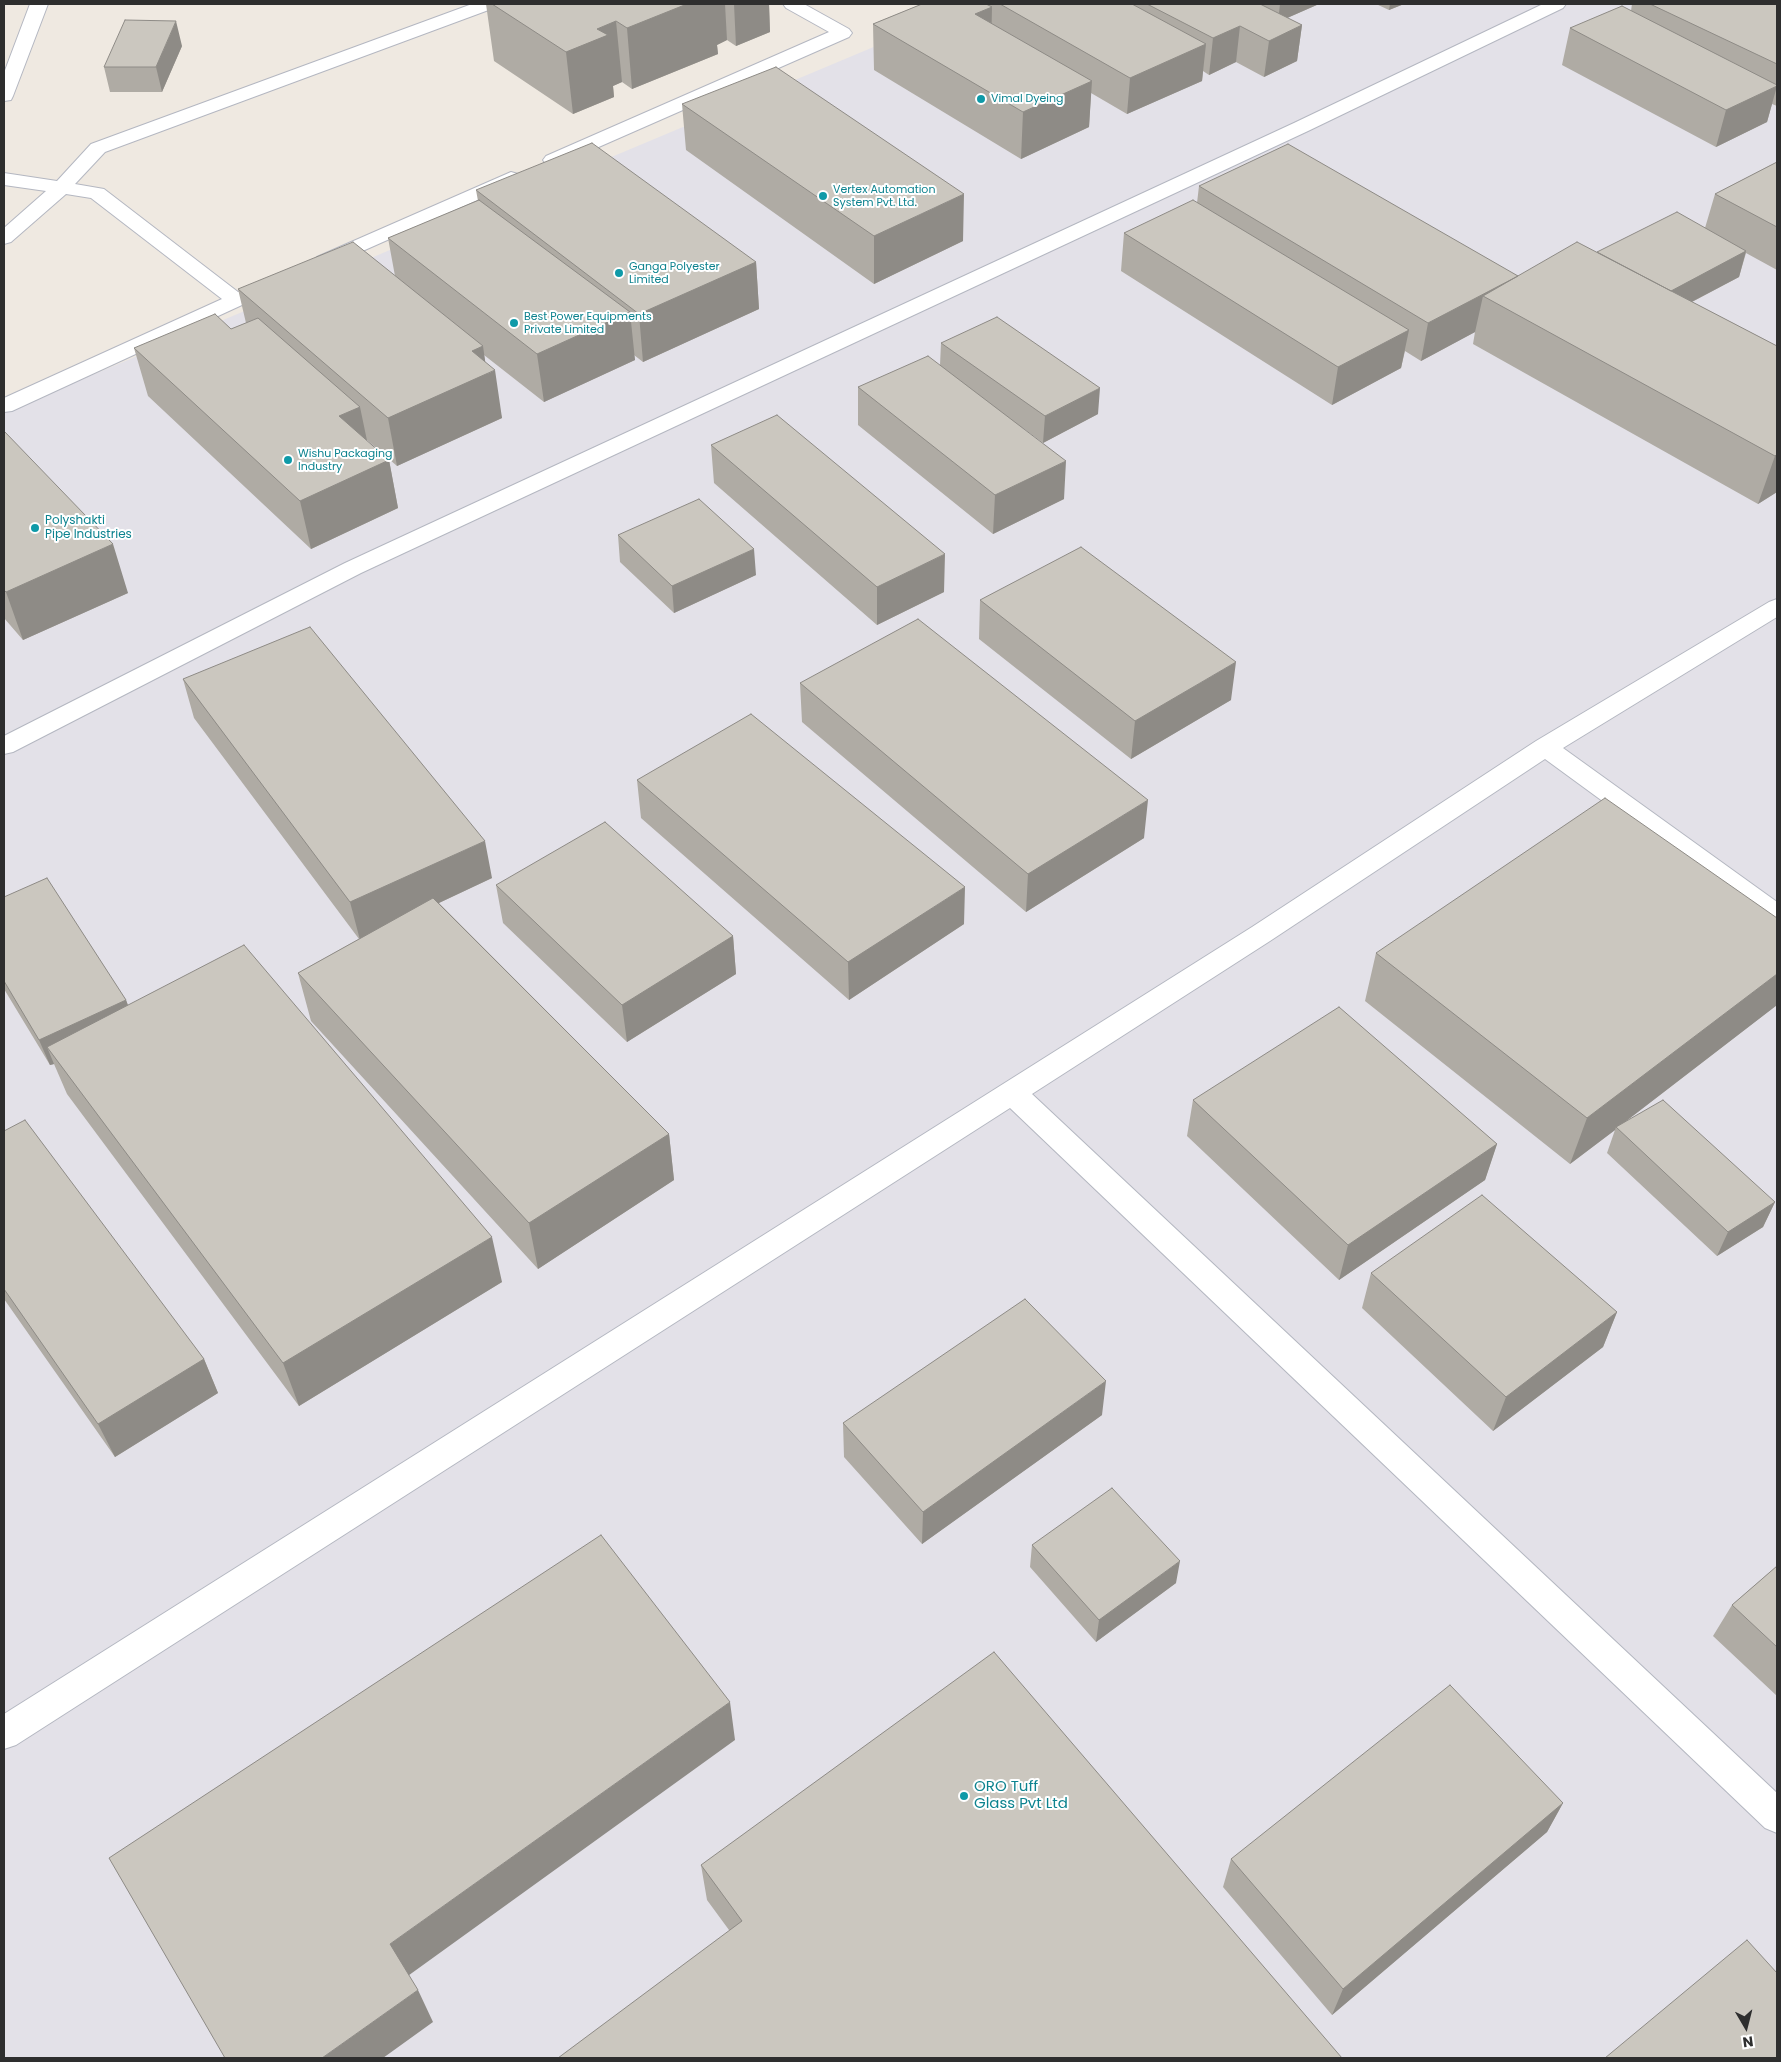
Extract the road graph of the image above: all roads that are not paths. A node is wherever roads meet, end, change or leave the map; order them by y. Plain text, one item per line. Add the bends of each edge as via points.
1 (39, 4) edge
2 (488, 4) edge
3 (792, 4) edge
4 (1557, 4) edge
5 (4, 96) edge
6 (4, 179) edge
7 (61, 188) junction
8 (4, 238) edge
9 (308, 268) edge
10 (290, 276) edge
11 (236, 300) junction
12 (4, 406) edge
13 (1777, 607) edge
14 (4, 746) edge
15 (1545, 747) junction
16 (1777, 915) edge
17 (1012, 1092) junction
18 (4, 1732) edge
19 (1777, 1816) edge

1 - 5 street
2 - 7 street via 98,148
3 - 9 street via 843,33
4 - 14 street via 1301,127 353,568
6 - 7 street
7 - 8 street
7 - 11 street via 97,193
10 - 11 street
11 - 12 street
13 - 15 street
15 - 16 street
15 - 17 street via 1261,934
17 - 18 street
17 - 19 street

